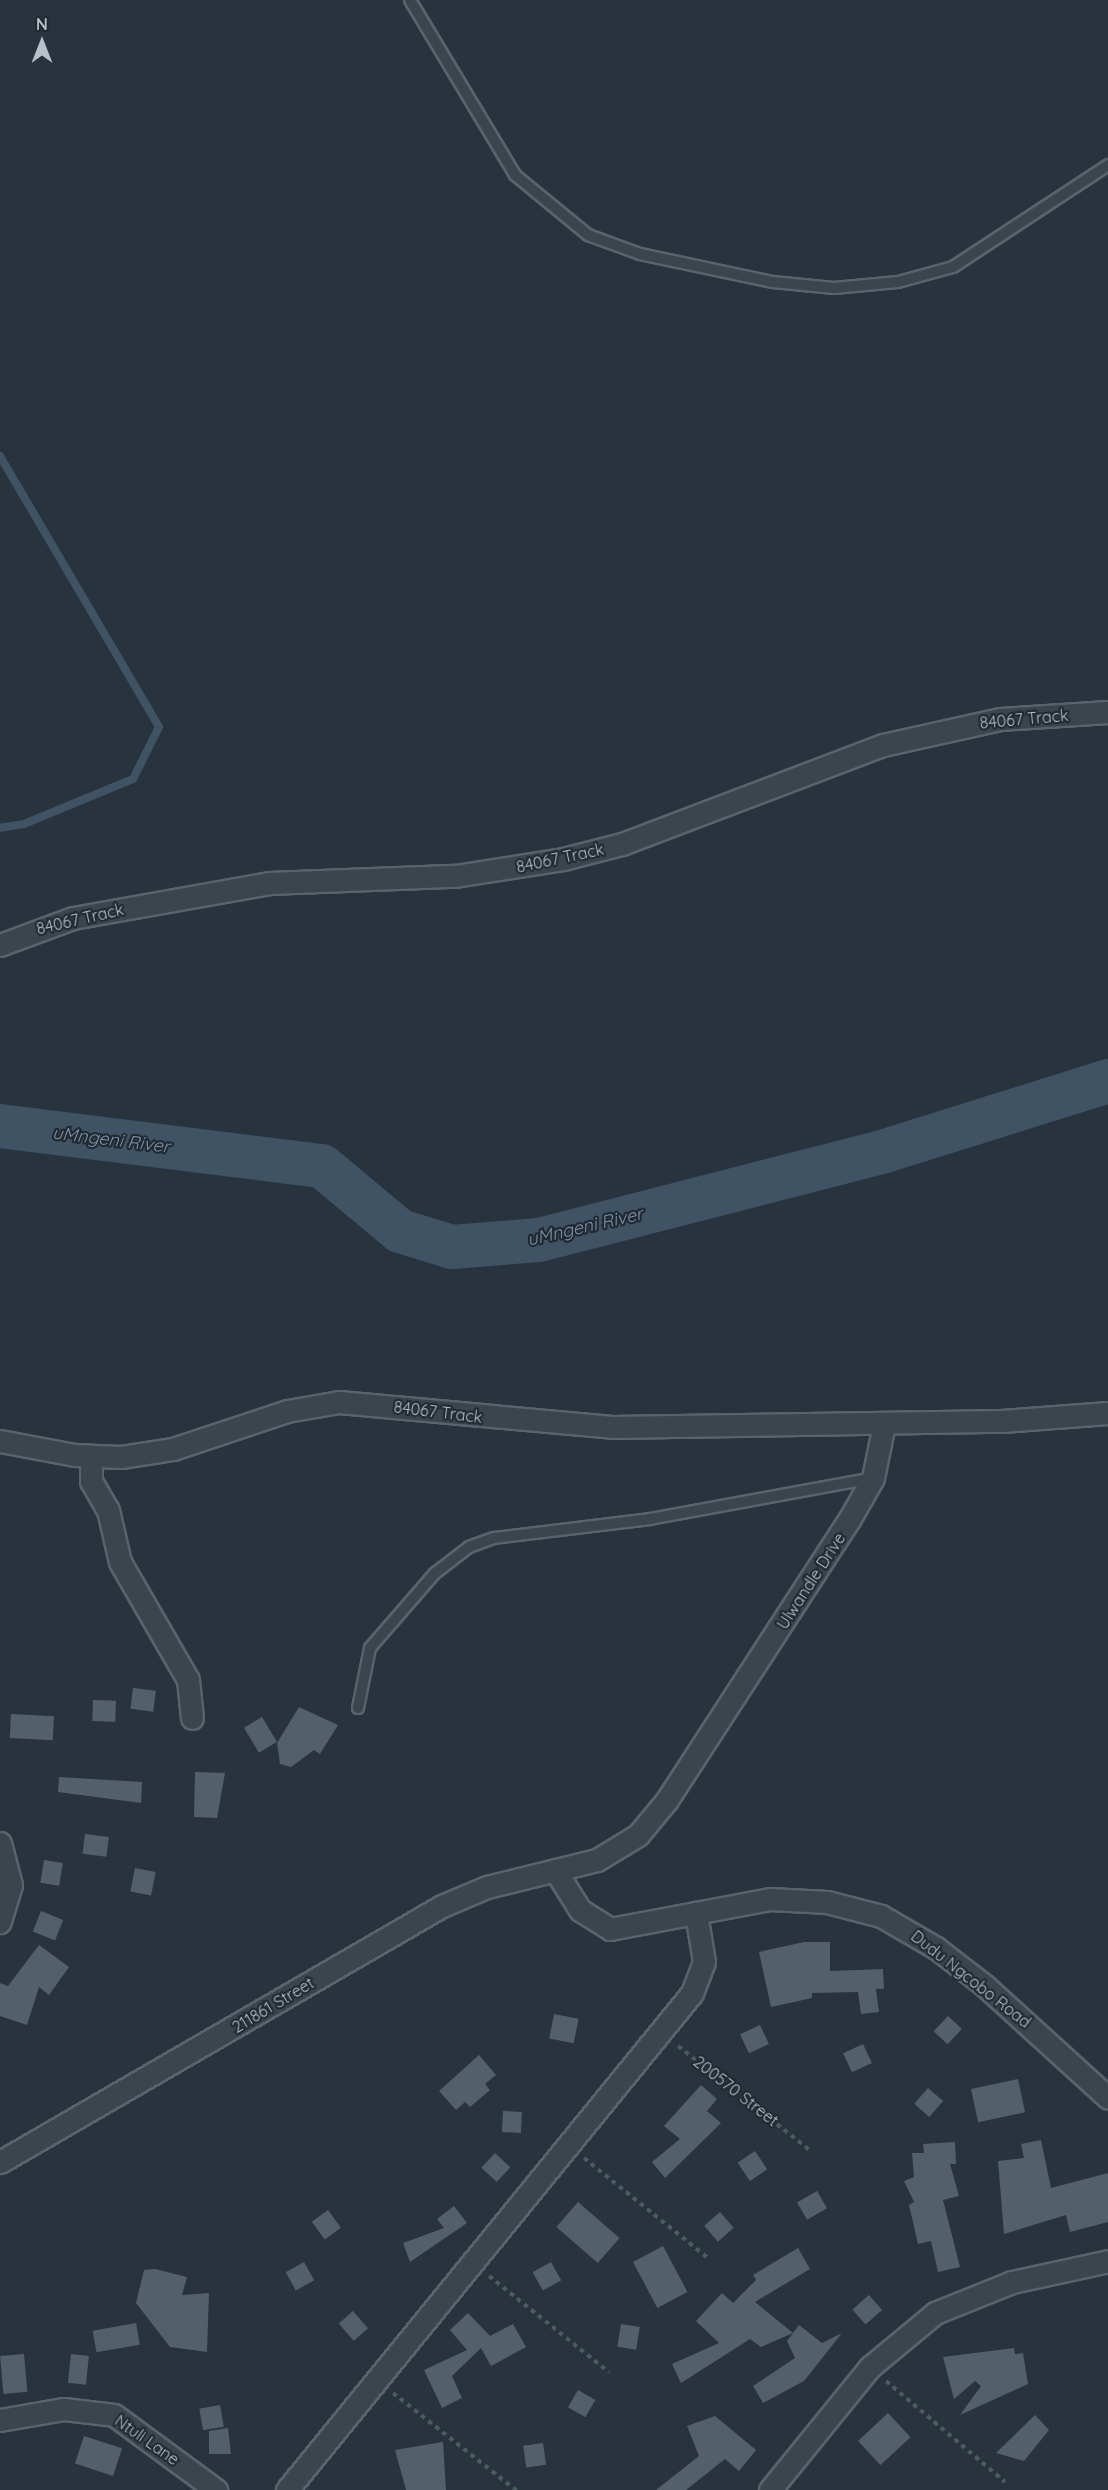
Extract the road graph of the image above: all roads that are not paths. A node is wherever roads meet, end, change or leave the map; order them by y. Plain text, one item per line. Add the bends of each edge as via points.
1 (410, 0) edge
2 (1108, 165) edge
3 (1108, 712) edge
4 (0, 945) edge
5 (1108, 1413) edge
6 (884, 1424) junction
7 (0, 1441) edge
8 (91, 1457) junction
9 (873, 1478) junction
10 (358, 1708) dead end
11 (192, 1718) dead end
12 (0, 1843) edge
13 (555, 1870) junction
14 (696, 1913) junction
15 (0, 1922) edge
16 (1108, 2098) edge
17 (0, 2162) edge
18 (1108, 2261) edge
19 (0, 2420) edge
20 (216, 2490) edge
21 (287, 2490) edge
22 (770, 2490) edge

1 - 2 lane via 515,175 588,235 640,254 773,282 834,288 898,282 953,267
3 - 4 street, 84067 Track via 1000,719 883,745 622,844 552,861 455,876 269,883 73,918
5 - 6 street
6 - 8 street, 84067 Track via 585,1427 339,1402 287,1411 172,1449
6 - 9 street, Ulwandle Drive
7 - 8 street, 84067 Track
8 - 11 street via 91,1481 108,1510 120,1562 188,1680
9 - 10 lane via 619,1524 513,1535 469,1547 434,1574 370,1648
9 - 13 street, Ulwandle Drive via 807,1589 652,1820 617,1850
12 - 15 street via 10,1872
13 - 14 street, Dudu Ngcobo Road via 580,1910 610,1929
13 - 17 street, 211861 Street via 442,1906
14 - 16 street, Dudu Ngcobo Road via 747,1900 795,1899 865,1911 897,1923 993,1993
14 - 21 street via 703,1940 699,1980 569,2146
18 - 22 street via 970,2295 908,2331 870,2367
19 - 20 street, Ntuli Lane via 64,2409 114,2415

